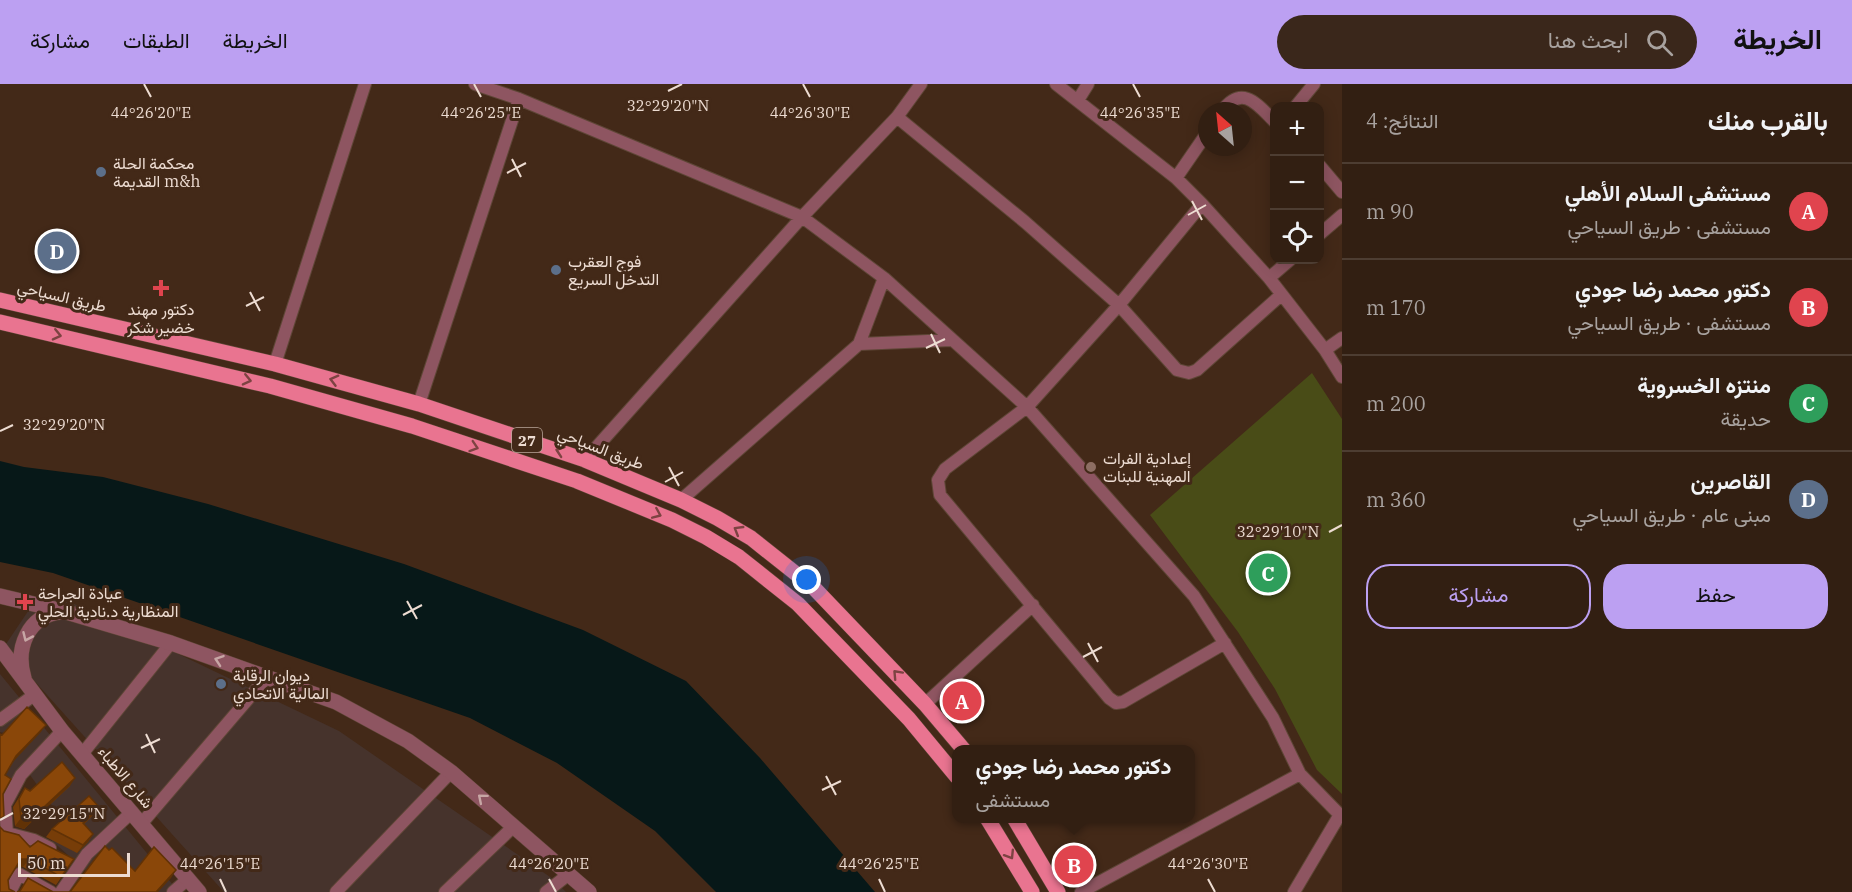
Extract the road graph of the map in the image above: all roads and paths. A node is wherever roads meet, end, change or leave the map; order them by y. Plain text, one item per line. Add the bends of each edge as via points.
1 (365, 84) edge
2 (475, 84) edge
3 (921, 84) edge
4 (1056, 84) edge
5 (1088, 84) edge
6 (1314, 84) edge
7 (519, 99) junction
8 (1078, 100) junction
9 (1228, 102) edge
10 (1299, 102) edge
11 (1270, 116) edge
12 (897, 117) junction
13 (1198, 146) edge
14 (1324, 171) edge
15 (1176, 177) junction
16 (1342, 192) edge
17 (1202, 204) junction
18 (1342, 215) edge
19 (802, 217) junction
20 (1324, 231) edge
21 (1286, 264) edge
22 (884, 278) junction
23 (1269, 279) junction
24 (1281, 295) junction
25 (0, 300) edge
26 (1119, 305) junction
27 (0, 322) edge
28 (1342, 338) edge
29 (951, 340) junction
30 (859, 344) junction
31 (1325, 350) junction
32 (276, 364) junction
33 (1342, 377) edge
34 (362, 388) junction
35 (419, 404) junction
36 (1027, 407) junction
37 (352, 409) junction
38 (453, 415) junction
39 (446, 437) junction
40 (585, 460) junction
41 (681, 500) junction
42 (766, 549) junction
43 (752, 567) junction
44 (791, 569) junction
45 (777, 586) junction
46 (0, 596) edge
47 (1034, 605) junction
48 (63, 611) junction
49 (171, 643) junction
50 (1225, 644) junction
51 (0, 648) edge
52 (267, 677) junction
53 (30, 690) junction
54 (925, 704) junction
55 (0, 720) edge
56 (62, 731) junction
57 (960, 745) edge
58 (83, 753) junction
59 (952, 771) edge
60 (451, 772) junction
61 (1300, 774) junction
62 (1341, 817) edge
63 (137, 818) junction
64 (989, 823) edge
65 (1016, 823) edge
66 (514, 826) junction
67 (3, 832) edge
68 (71, 859) junction
69 (569, 874) junction
70 (188, 879) junction
71 (10, 892) edge
72 (51, 892) edge
73 (61, 892) edge
74 (173, 892) edge
75 (199, 892) edge
76 (336, 892) edge
77 (445, 892) edge
78 (546, 892) edge
79 (589, 892) edge
80 (1032, 892) edge
81 (1058, 892) edge
82 (1080, 892) edge
83 (1294, 892) edge

1 - 32 street
2 - 7 street
3 - 12 street
4 - 8 street
5 - 8 street
6 - 10 street
7 - 19 street
7 - 35 street
8 - 15 street
9 - 11 street via 1250,98
12 - 19 street
12 - 26 street
13 - 15 street
14 - 16 street
15 - 17 street
17 - 23 street
17 - 26 street
18 - 20 street
19 - 22 street
19 - 40 street
21 - 23 street
22 - 29 street
22 - 30 street
23 - 24 street
24 - 26 street via 1189,373 1177,369
24 - 31 street
25 - 32 main road, طريق السياحي / 27
26 - 36 street
27 -> 37 main road, 27
28 - 31 street
29 - 30 street
29 - 36 street
30 - 41 street
31 - 33 street
34 -> 32 main road, طريق السياحي / 27
34 - 35 main road, طريق السياحي / 27
34 - 37 main road via 360,404
35 - 38 main road, طريق السياحي / 27
36 - 47 street via 945,469 938,480 940,495
36 - 50 street via 1194,596
37 - 39 main road, 27
38 - 39 main road via 444,426
40 -> 38 main road, طريق السياحي / 27
39 -> 43 main road, 27 via 577,481 661,516 706,537
40 - 41 main road, طريق السياحي / 27
42 -> 41 main road, طريق السياحي / 27
42 - 43 main road via 766,558
42 - 44 main road, طريق السياحي / 27
43 - 45 main road, 27
44 - 45 main road via 778,576
54 -> 44 main road, طريق السياحي / 27
45 - 59 main road, 27 via 866,673
46 - 48 street
47 - 50 street via 1116,703
47 - 54 street
48 - 49 street
48 -> 53 street, شارع الاطباء via 39,618 22,646 21,662
52 -> 49 street
49 - 58 street
50 - 61 street via 1273,718
51 - 53 street, شارع الاطباء
52 - 60 street via 336,702 408,741
52 - 63 street
53 - 55 street
53 - 56 street, شارع الاطباء
54 - 57 main road, طريق السياحي / 27
56 - 58 street, شارع الاطباء
56 - 67 street via 21,775 5,805
58 - 63 street, شارع الاطباء
66 -> 60 street
60 - 76 street
61 - 62 street
61 - 82 street
62 - 83 street
63 - 68 street via 87,854
63 - 70 street, شارع الاطباء
64 -> 80 main road
65 - 81 main road
66 - 69 street
66 - 77 street
67 - 68 street via 34,840
68 - 73 street
69 - 78 street
69 - 79 street
70 - 74 street
70 - 75 street, شارع الاطباء
71 - 72 street via 19,874

